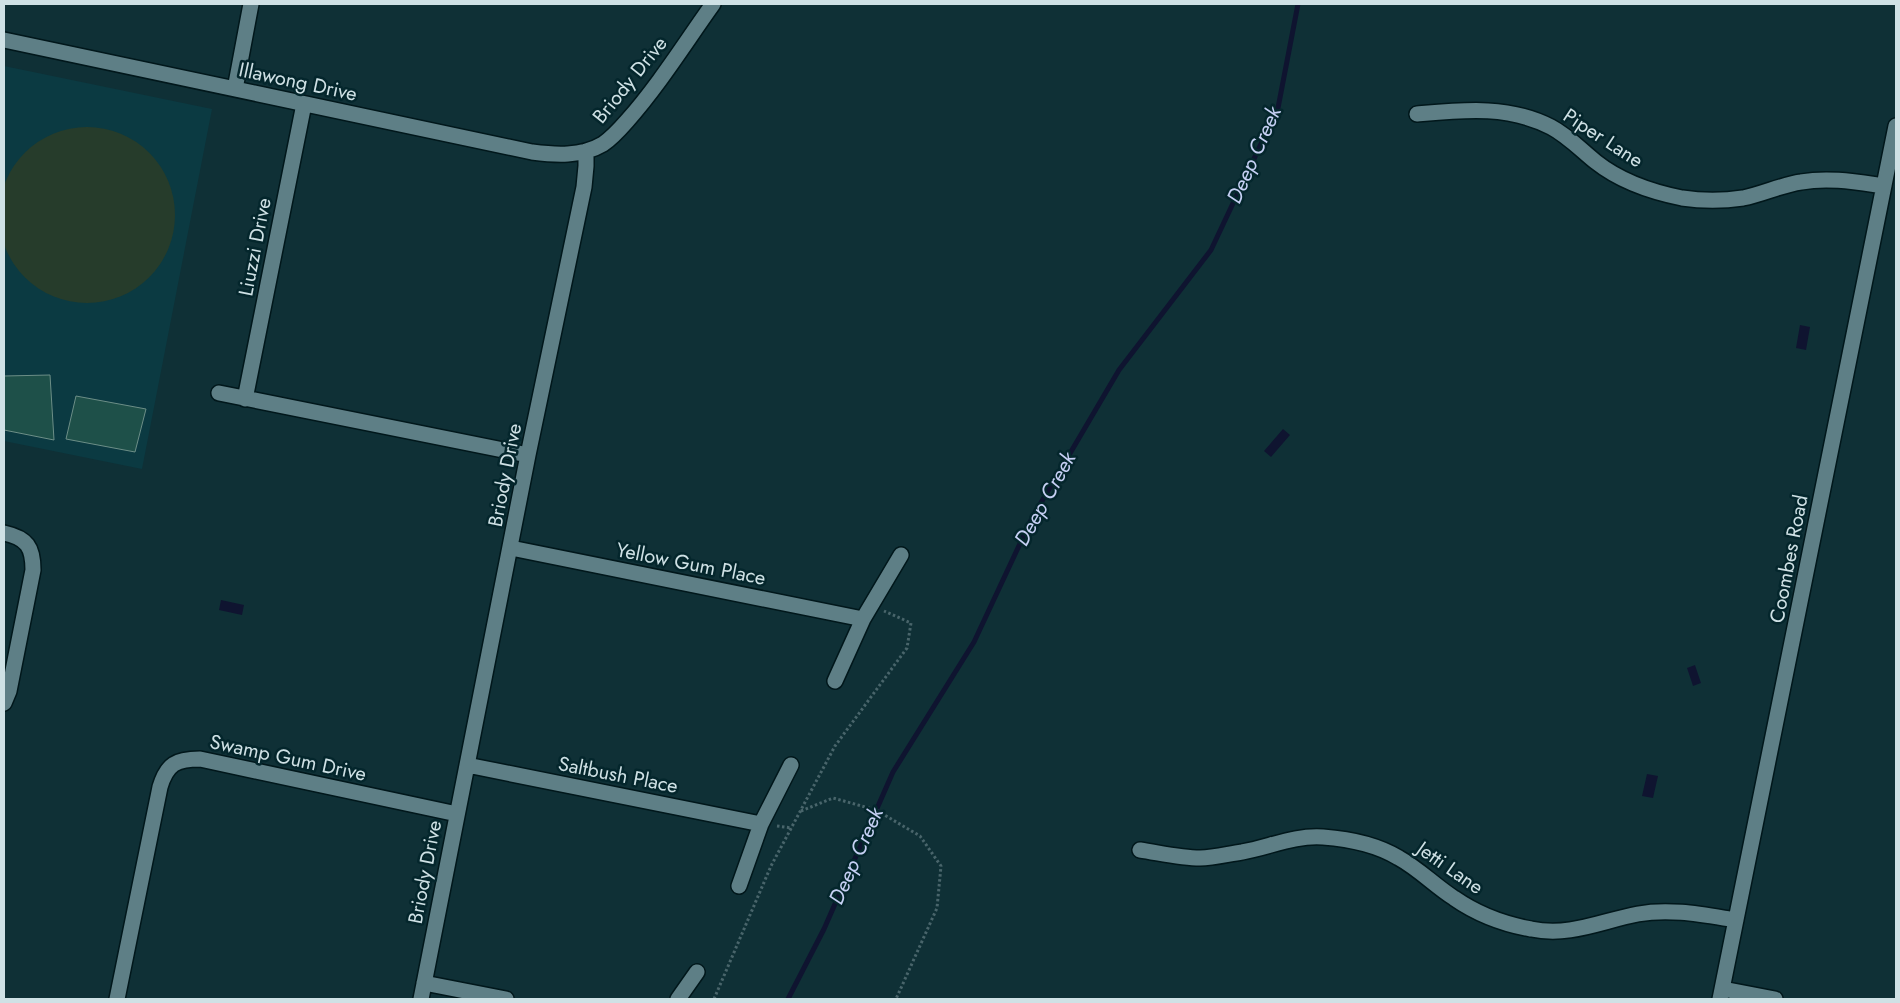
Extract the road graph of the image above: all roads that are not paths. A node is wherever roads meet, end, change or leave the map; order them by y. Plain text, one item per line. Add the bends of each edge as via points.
1 (250, 4) edge
2 (713, 4) edge
3 (4, 40) edge
4 (236, 89) junction
5 (304, 104) junction
6 (1417, 114) dead end
7 (1896, 126) edge
8 (586, 151) junction
9 (1884, 186) junction
10 (219, 393) dead end
11 (245, 399) junction
12 (528, 455) junction
13 (4, 533) edge
14 (511, 548) junction
15 (901, 555) dead end
16 (863, 619) junction
17 (834, 681) dead end
18 (4, 703) edge
19 (467, 765) junction
20 (791, 765) dead end
21 (457, 814) junction
22 (762, 824) junction
23 (1140, 850) dead end
24 (739, 886) dead end
25 (1736, 920) junction
26 (697, 972) dead end
27 (424, 983) junction
28 (1721, 994) edge
29 (117, 999) edge
30 (421, 999) edge
31 (506, 999) edge
32 (678, 999) edge
33 (1775, 999) edge

1 - 4 street
2 - 8 street, Briody Drive via 634,113 615,134
3 - 4 street, Illawong Drive
4 - 5 street, Illawong Drive
5 - 8 street, Illawong Drive via 532,152 566,155
5 - 11 street, Liuzzi Drive
6 - 9 street, Piper Lane via 1482,110 1515,114 1550,127 1625,180 1684,198 1743,198 1801,182 1821,180
7 - 9 street, Coombes Road
8 - 12 street, Briody Drive via 584,187
9 - 25 street, Coombes Road
10 - 11 street
11 - 12 street
12 - 14 street, Briody Drive
13 - 18 street via 16,535 27,543 33,557 9,691
14 - 16 street, Yellow Gum Place
14 - 19 street, Briody Drive
15 - 16 street
16 - 17 street
19 - 21 street, Briody Drive
19 - 22 street, Saltbush Place
20 - 22 street
21 - 27 street, Briody Drive
21 - 29 street, Swamp Gum Drive via 200,759 177,762 170,767 160,787
22 - 24 street
23 - 25 street, Jetti Lane via 1201,858 1283,840 1341,839 1386,851 1416,868 1469,908 1510,925 1533,930 1574,930 1638,914 1661,912 1685,912
25 - 28 street, Coombes Road
26 - 32 street
27 - 30 street, Briody Drive
27 - 31 street
28 - 33 street

